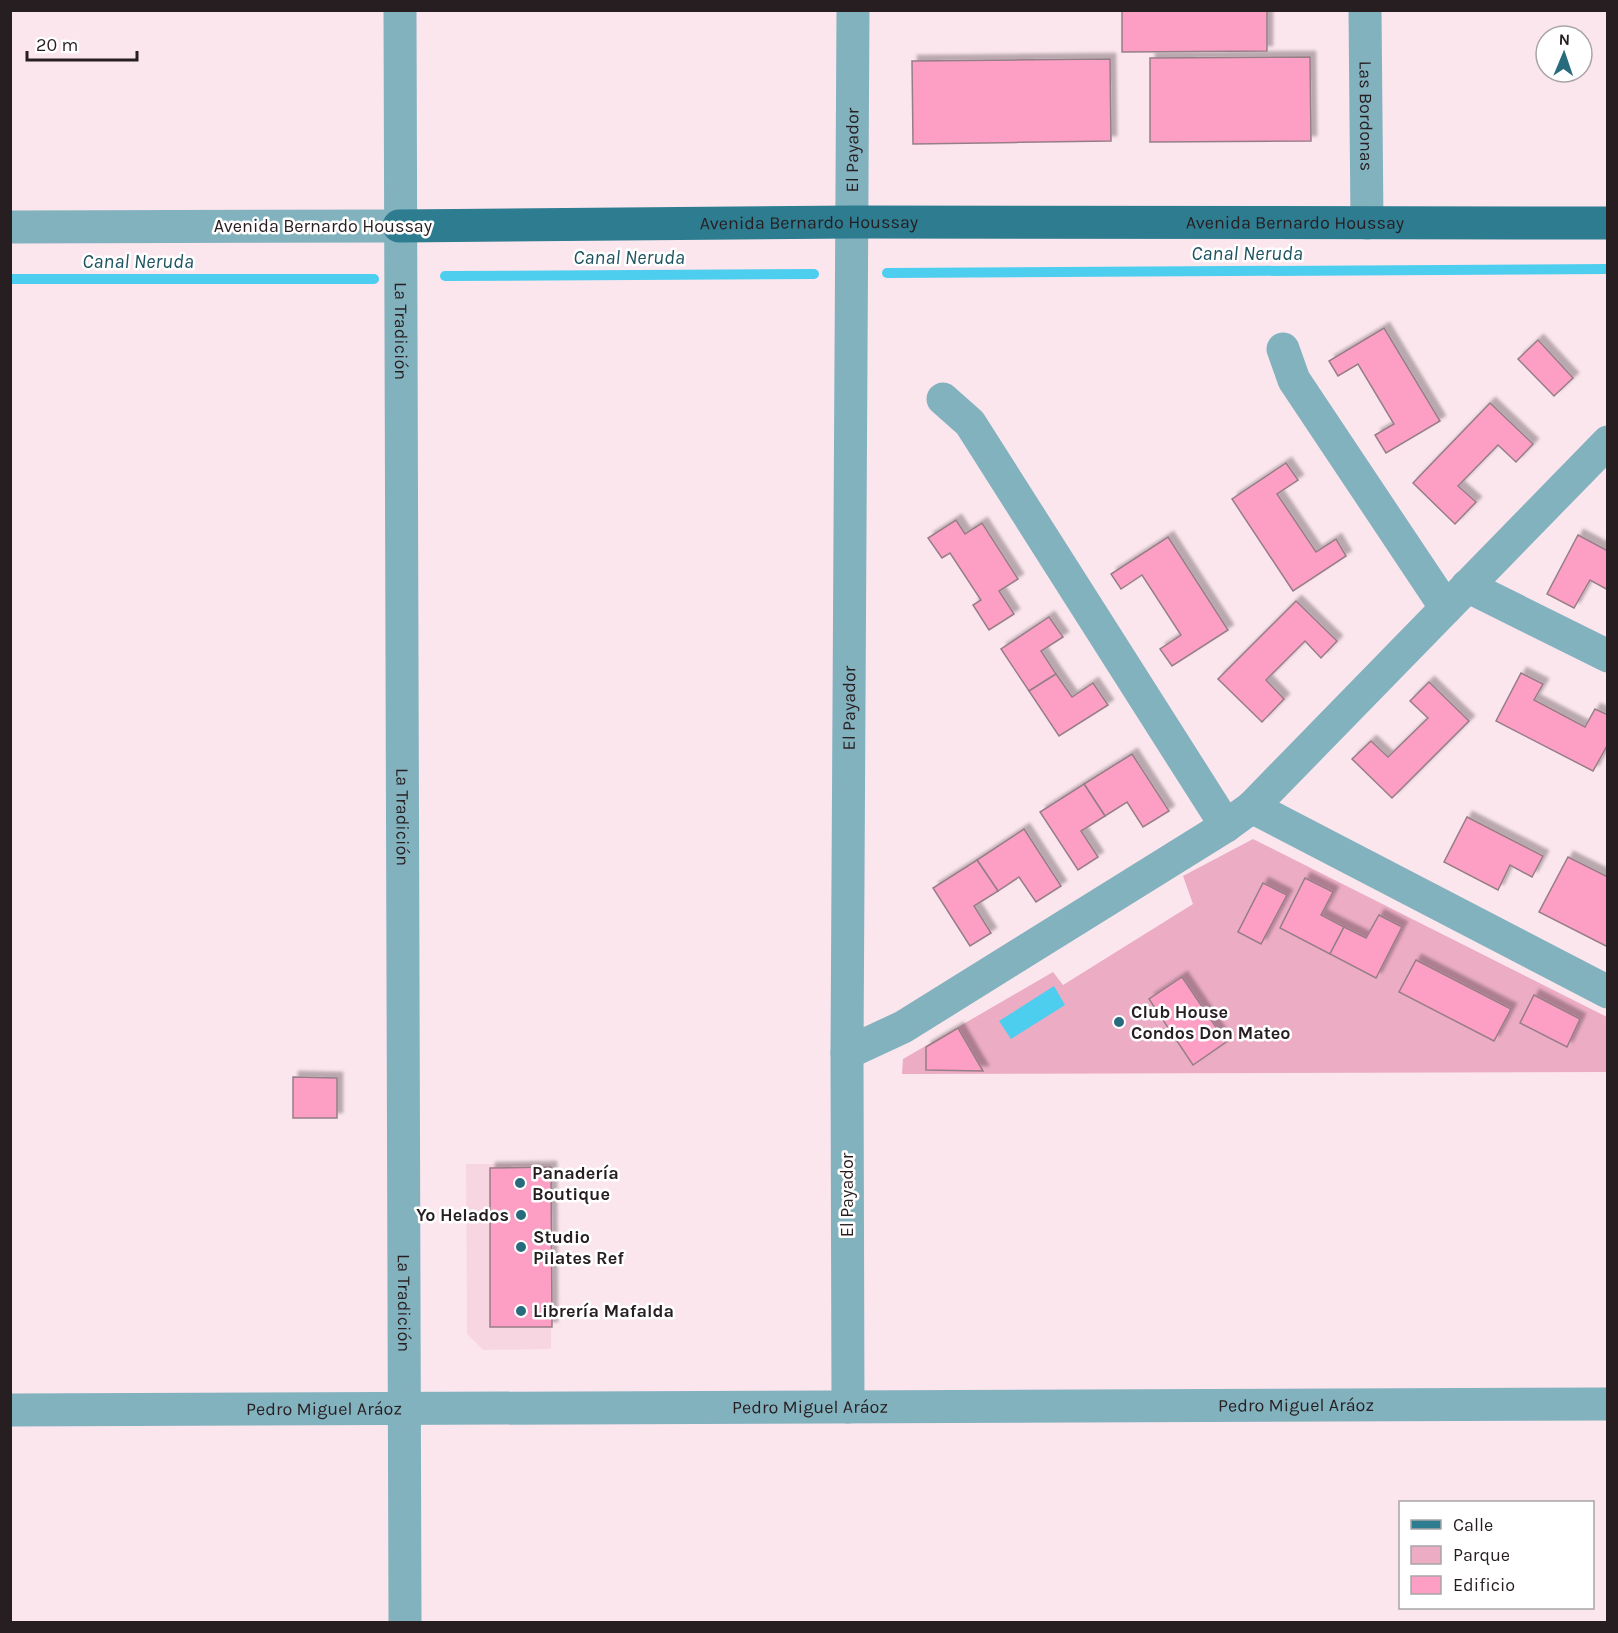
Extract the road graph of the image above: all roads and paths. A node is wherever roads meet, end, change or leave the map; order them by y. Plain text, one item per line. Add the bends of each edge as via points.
1 (400, 10) edge
2 (853, 10) edge
3 (1365, 10) edge
4 (852, 222) junction
5 (1367, 223) junction
6 (1608, 224) edge
7 (399, 226) junction
8 (10, 227) edge
9 (1283, 349) dead end
10 (943, 399) dead end
11 (1608, 442) edge
12 (1456, 597) junction
13 (1608, 656) edge
14 (1252, 807) junction
15 (1226, 826) junction
16 (1608, 992) edge
17 (847, 1053) junction
18 (1608, 1404) edge
19 (848, 1407) junction
20 (404, 1408) junction
21 (10, 1410) edge
22 (405, 1623) edge

1 - 7 street, La Tradición
2 - 4 street, El Payador
3 - 5 street, Las Bordonas
4 - 5 main road, Avenida Bernardo Houssay
4 - 7 main road, Avenida Bernardo Houssay
4 - 17 street, El Payador
5 - 6 main road, Avenida Bernardo Houssay
7 - 8 street, Avenida Bernardo Houssay
7 - 20 street, La Tradición
9 - 12 street via 1294,380
10 - 15 street via 970,423
11 - 12 street
12 - 13 street
12 - 14 street
14 - 15 street
14 - 16 street
15 - 17 street via 903,1027
17 - 19 street, El Payador
18 - 19 street, Pedro Miguel Aráoz
19 - 20 street, Pedro Miguel Aráoz
20 - 21 street, Pedro Miguel Aráoz
20 - 22 street, La Tradición

